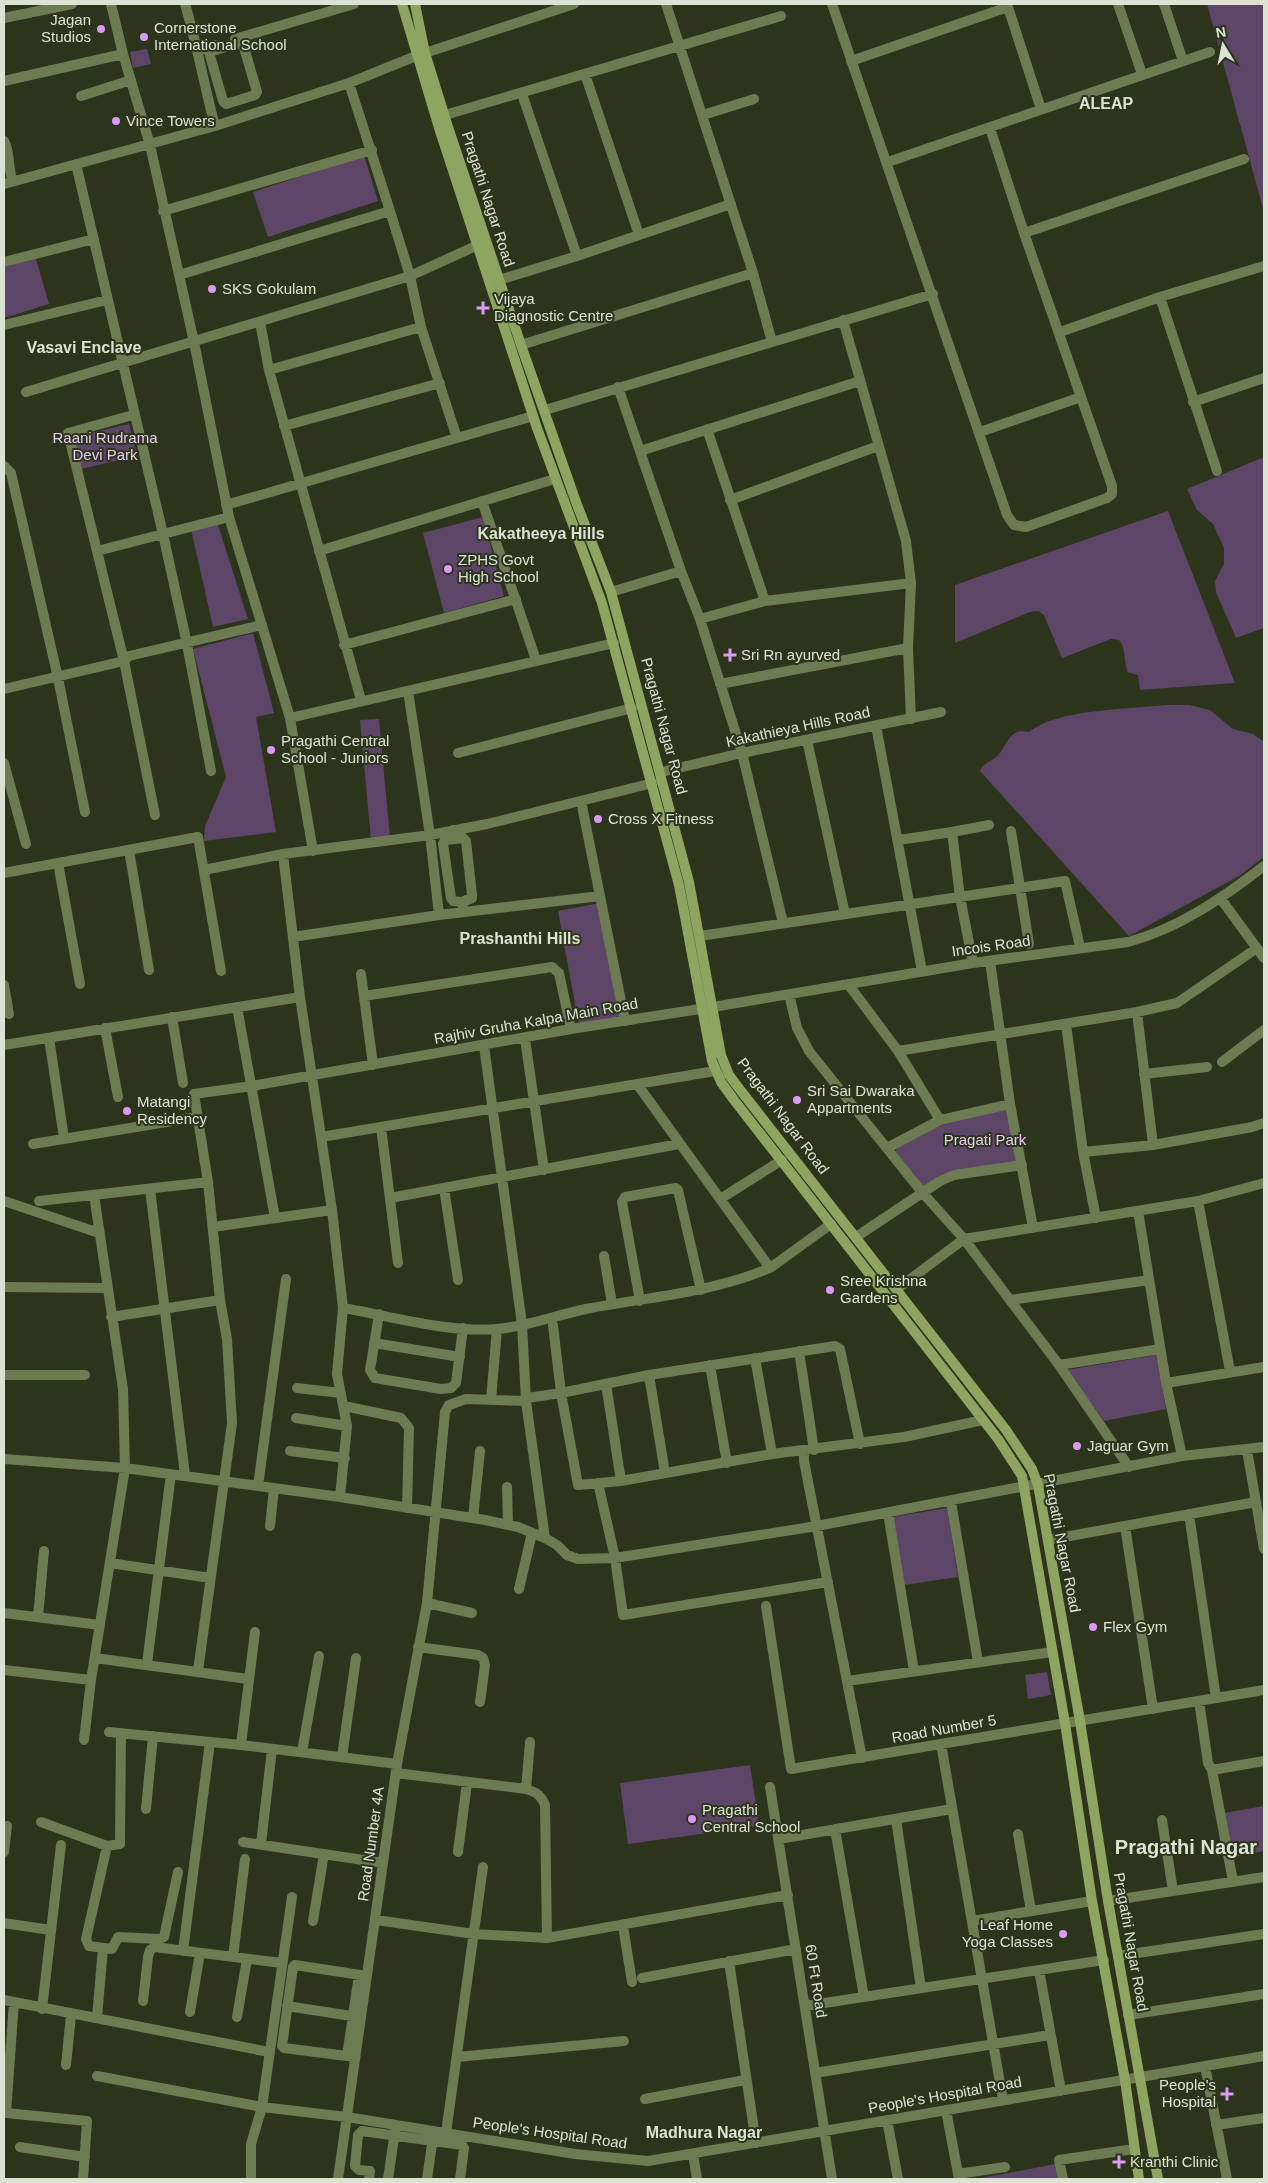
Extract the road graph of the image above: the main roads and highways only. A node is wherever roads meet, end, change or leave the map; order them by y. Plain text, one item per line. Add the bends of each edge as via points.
1 (402, 4) edge
2 (415, 4) edge
3 (421, 54) junction
4 (708, 1008) junction
5 (1139, 2179) edge
6 (1158, 2179) edge

1 - 3 main road, Pragathi Nagar Road
2 - 3 main road, Pragathi Nagar Road
3 - 4 main road, Pragathi Nagar Road via 533,416 602,603 653,783
3 - 4 main road, Pragathi Nagar Road via 445,115 576,502 611,592 689,882 700,936
4 - 5 main road, Pragathi Nagar Road via 707,1042 715,1071 734,1100 1018,1466 1065,1723
4 - 6 main road, Pragathi Nagar Road via 729,1075 1006,1430 1032,1469 1048,1540

